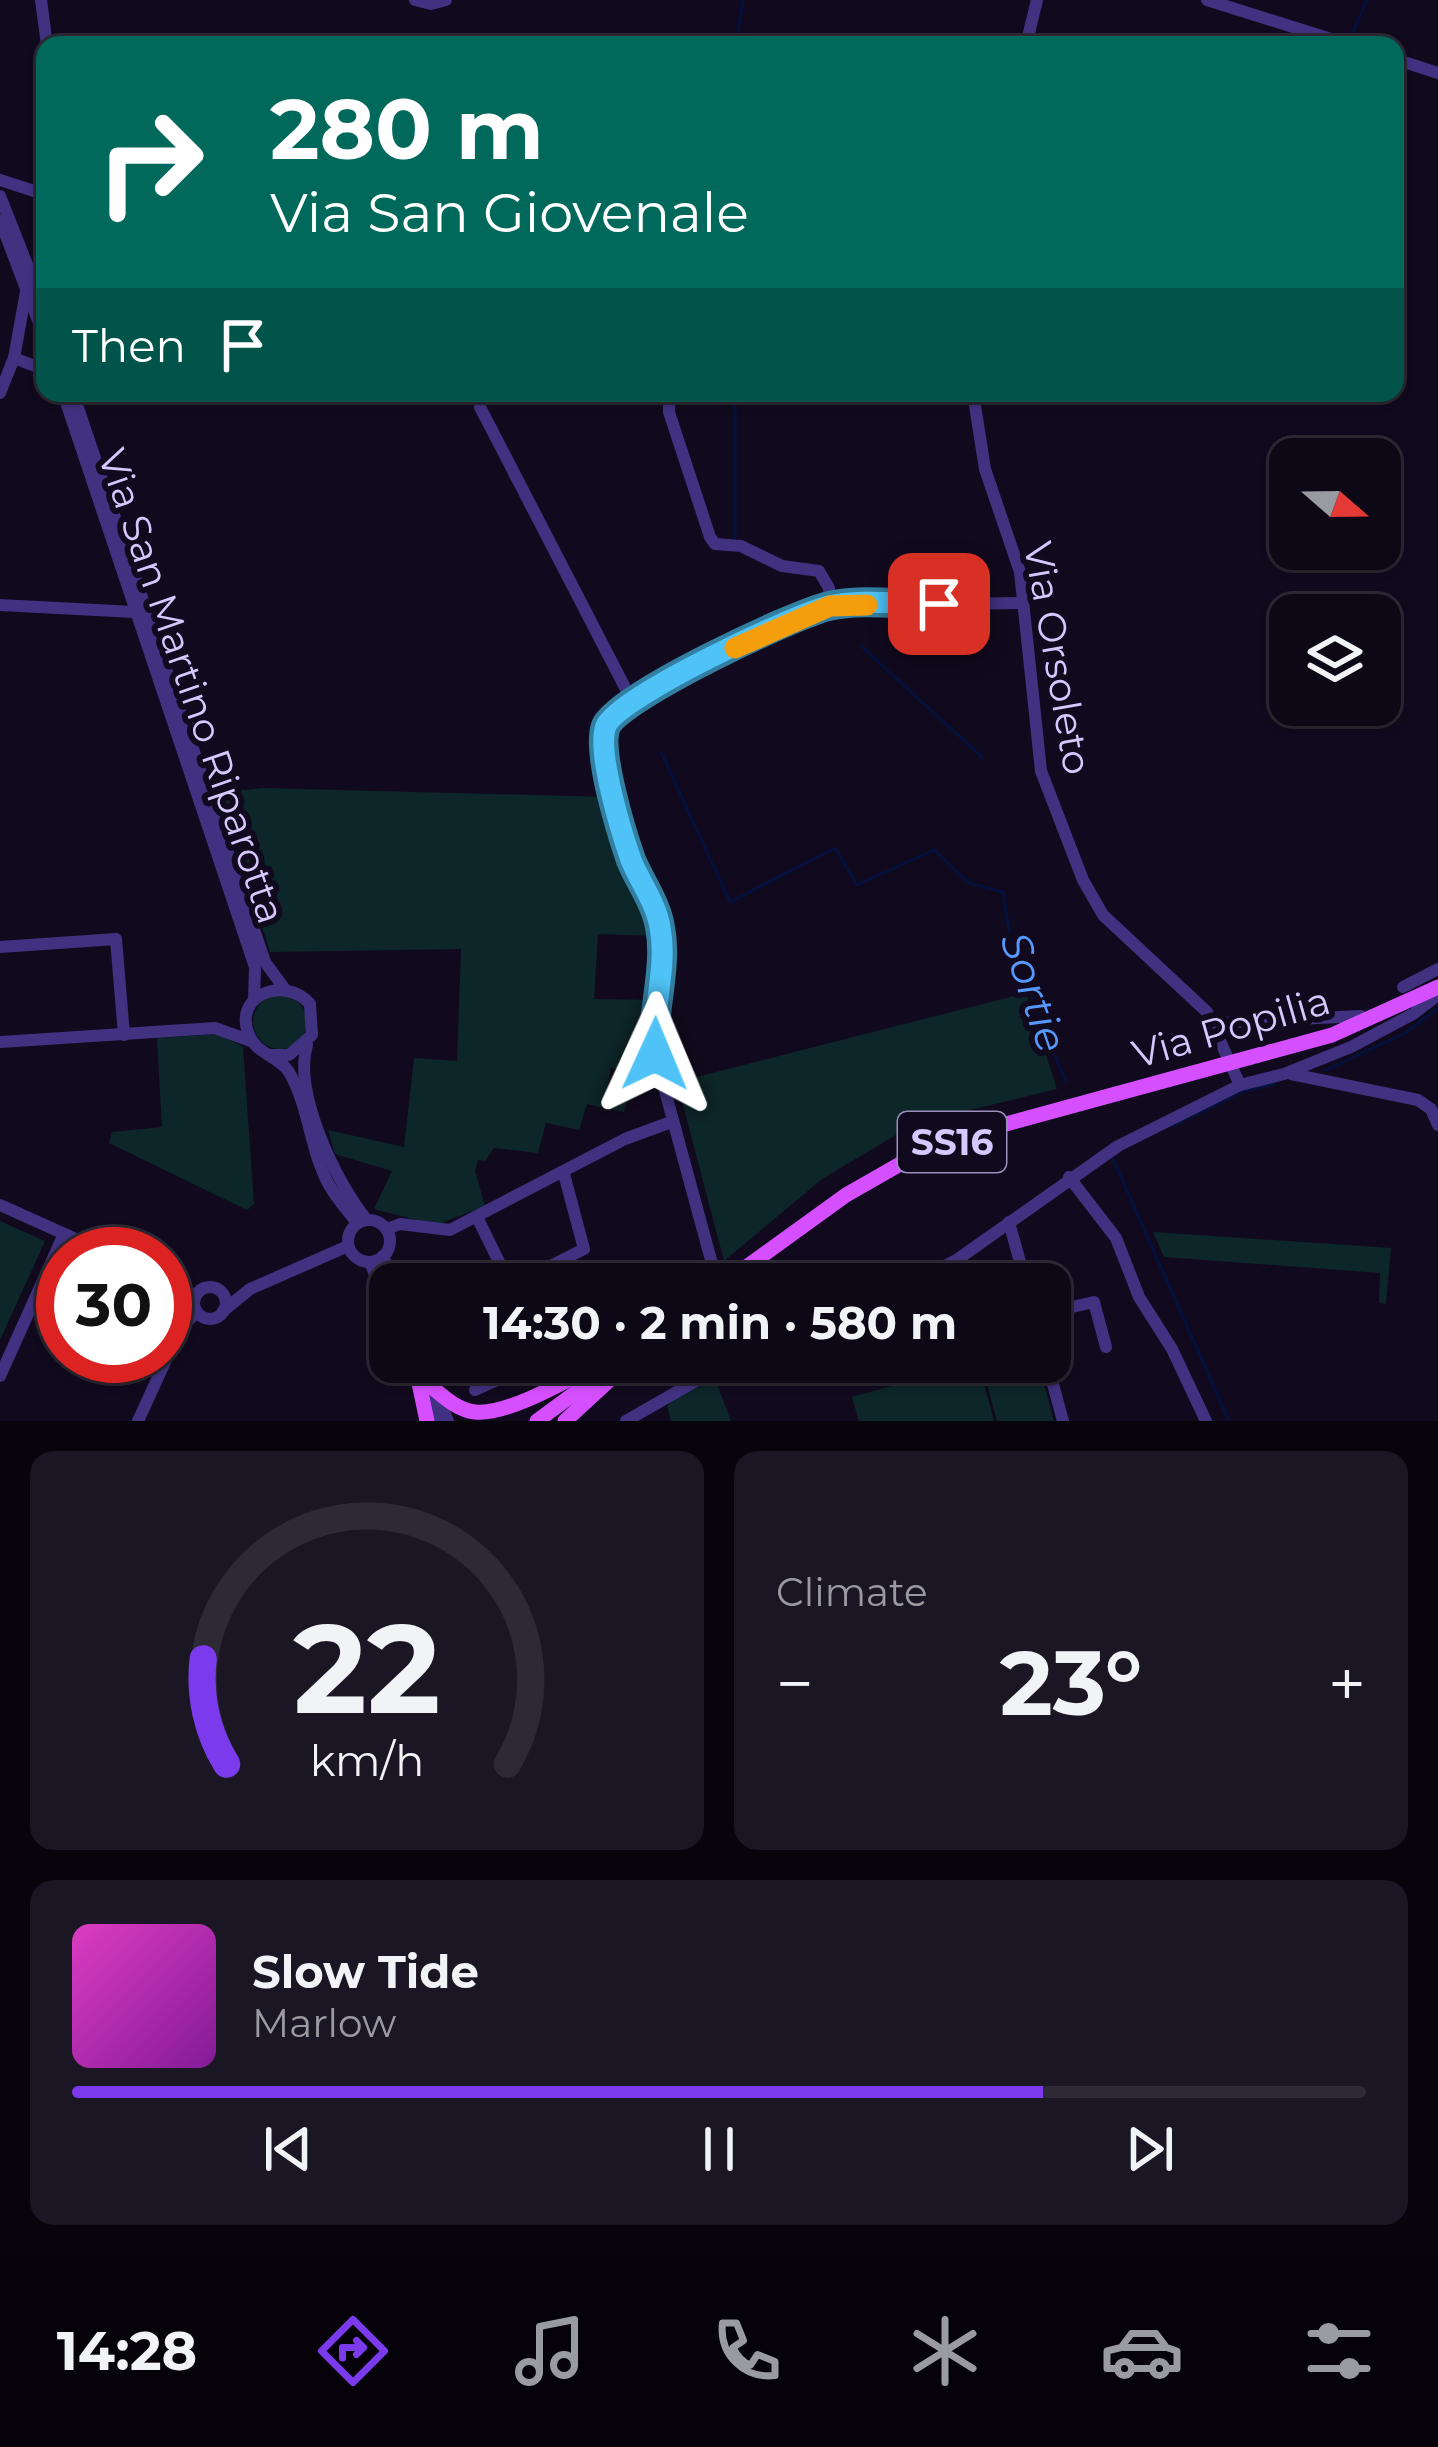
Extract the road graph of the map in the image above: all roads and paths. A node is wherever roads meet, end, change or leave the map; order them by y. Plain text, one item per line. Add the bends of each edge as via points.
1 (41, 0) edge
2 (415, 0) edge
3 (446, 0) edge
4 (1037, 0) edge
5 (1207, 0) edge
6 (45, 36) edge
7 (1028, 36) edge
8 (1321, 36) edge
9 (1404, 62) edge
10 (1438, 73) edge
11 (0, 180) edge
12 (36, 189) edge
13 (0, 196) edge
14 (0, 220) edge
15 (27, 285) junction
16 (36, 287) edge
17 (36, 312) edge
18 (14, 358) junction
19 (36, 367) edge
20 (0, 393) edge
21 (66, 402) edge
22 (76, 402) edge
23 (669, 402) edge
24 (974, 402) edge
25 (479, 407) dead end
26 (1024, 603) junction
27 (0, 605) edge
28 (830, 606) junction
29 (134, 612) junction
30 (632, 700) junction
31 (0, 947) edge
32 (1438, 969) edge
33 (1403, 987) dead end
34 (284, 988) junction
35 (1438, 991) edge
36 (252, 1002) junction
37 (1392, 1011) junction
38 (1214, 1023) junction
39 (214, 1028) junction
40 (124, 1035) junction
41 (251, 1041) junction
42 (0, 1042) edge
43 (307, 1044) junction
44 (268, 1054) junction
45 (1284, 1074) junction
46 (1240, 1085) junction
47 (671, 1122) junction
48 (1438, 1125) edge
49 (564, 1174) junction
50 (1069, 1177) junction
51 (0, 1204) edge
52 (477, 1217) junction
53 (362, 1221) junction
54 (1009, 1222) junction
55 (49, 1227) edge
56 (387, 1229) junction
57 (352, 1252) junction
58 (377, 1259) junction
59 (378, 1263) edge
60 (380, 1263) edge
61 (502, 1263) edge
62 (556, 1263) edge
63 (715, 1263) edge
64 (749, 1263) edge
65 (949, 1263) edge
66 (1020, 1263) edge
67 (192, 1288) edge
68 (218, 1289) junction
69 (250, 1289) junction
70 (201, 1291) junction
71 (36, 1296) edge
72 (192, 1307) edge
73 (1071, 1307) edge
74 (196, 1311) junction
75 (224, 1311) junction
76 (1106, 1347) dead end
77 (0, 1376) edge
78 (490, 1383) edge
79 (556, 1383) edge
80 (588, 1383) edge
81 (607, 1383) edge
82 (699, 1383) edge
83 (1053, 1383) edge
84 (426, 1385) junction
85 (475, 1390) dead end
86 (659, 1411) edge
87 (138, 1421) edge
88 (428, 1421) edge
89 (437, 1421) edge
90 (448, 1421) edge
91 (536, 1421) edge
92 (566, 1421) edge
93 (626, 1421) edge
94 (1063, 1421) edge
95 (1206, 1421) edge

1 - 6 street
2 - 3 street
4 - 7 street
5 - 8 street
9 - 10 street
11 - 12 street
13 - 16 street
14 - 15 street
15 - 17 street
15 - 18 street
18 - 19 street
18 - 20 street
21 - 29 street, Via San Martino Riparotta
22 - 34 street, Via San Martino Riparotta via 265,962
23 - 28 street via 710,538 766,562 819,571
24 - 26 street, Via Orsoleto
25 - 30 street
26 - 28 street
26 - 38 street, Via Orsoleto via 1041,771 1083,880 1118,932 1186,988
27 - 29 street
28 - 30 street
29 - 36 street, Via San Martino Riparotta via 255,967
30 - 47 street via 606,726 604,748 632,860 663,940 652,1027
31 - 40 street via 116,939
32 - 33 street
34 - 36 street
34 - 43 street via 310,1004
35 - 37 main road, Via Popilia / SS16
35 - 45 street, Via Popilia via 1372,1036
36 - 39 street
36 - 41 street
37 - 38 street
37 - 64 main road, Via Popilia / SS16 via 1332,1035 973,1133 846,1195
38 - 46 street, Via Orsoleto
39 - 40 street
39 - 41 street
40 - 42 street
41 - 44 street
43 - 44 street via 289,1055
43 - 53 street via 302,1074 339,1186
44 - 53 street via 291,1075 328,1184
45 - 46 street, Via Popilia
45 - 48 street via 1418,1100
46 - 50 street, Via Popilia
47 - 49 street
47 - 63 street
49 - 52 street
49 - 62 street via 584,1249
50 - 54 street, Via Popilia
50 - 95 street via 1116,1238
51 - 55 street
52 - 56 street via 450,1230
52 - 61 street
53 - 56 street
53 - 57 street via 349,1233
54 - 65 street, Via Popilia
54 - 66 street
56 - 58 street via 390,1244
57 - 58 street
57 - 69 street
58 - 59 street
58 - 60 street
67 - 70 street
68 - 69 street
68 - 70 street
68 - 75 street
69 - 75 street
70 - 74 street
71 - 77 street
72 - 74 street
73 - 76 street via 1094,1302
74 - 75 street via 208,1319
74 - 87 street
78 - 85 street
79 - 84 main road via 474,1412
80 - 91 main road
81 - 92 main road
82 - 86 street
83 - 94 street
84 - 88 main road
84 - 89 street
84 - 90 street
86 - 93 street

